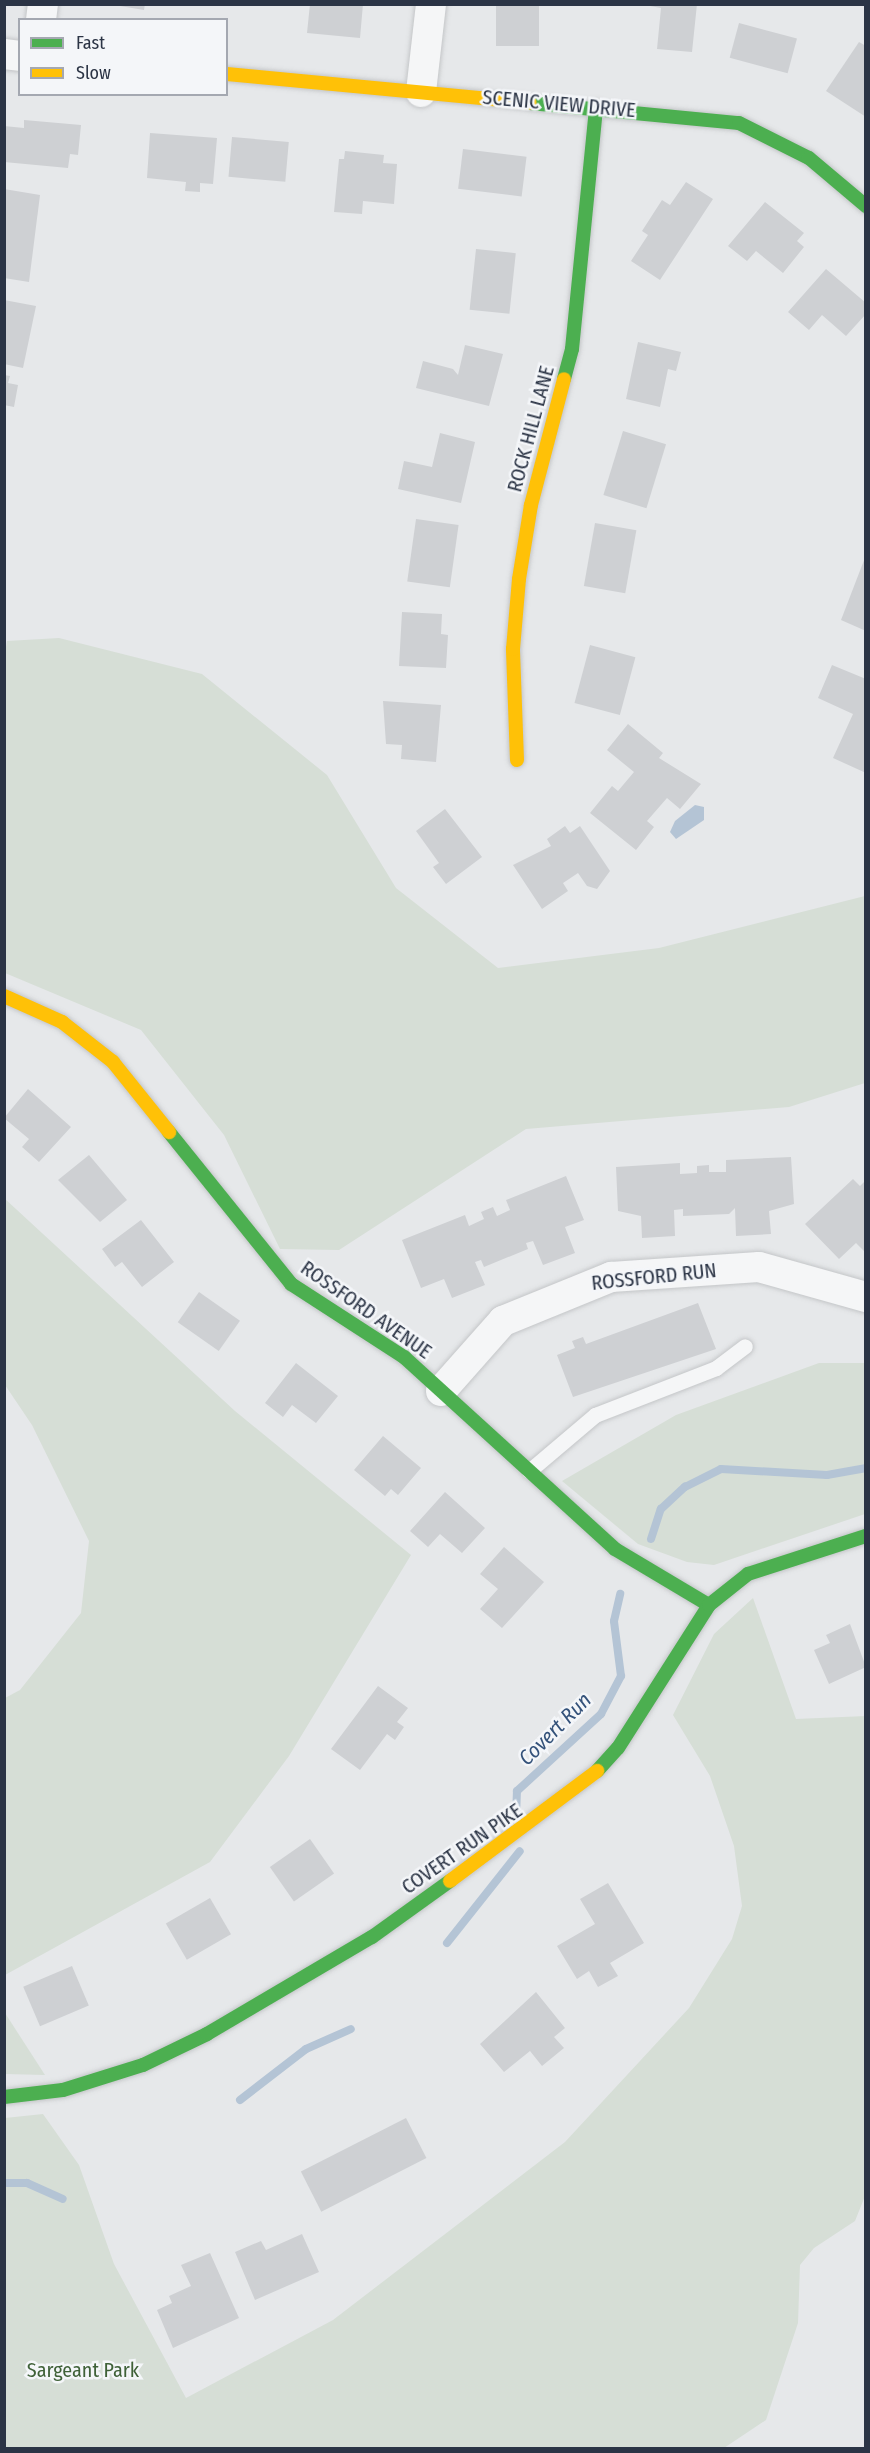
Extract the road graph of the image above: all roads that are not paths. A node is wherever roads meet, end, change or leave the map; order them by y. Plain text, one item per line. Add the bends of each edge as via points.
1 (431, 4) edge
2 (228, 74) edge
3 (422, 92) junction
4 (596, 107) junction
5 (866, 206) edge
6 (517, 760) dead end
7 (4, 996) edge
8 (866, 1297) edge
9 (746, 1346) dead end
10 (441, 1391) junction
11 (529, 1471) junction
12 (866, 1536) edge
13 (709, 1605) junction
14 (4, 2097) edge

1 - 3 street
2 - 3 street, SCENIC VIEW DRIVE
3 - 4 street, SCENIC VIEW DRIVE
4 - 5 street, SCENIC VIEW DRIVE via 739,123 809,158
4 - 6 street, ROCK HILL LANE via 572,349 531,505 519,579 513,649
7 - 10 street, ROSSFORD AVENUE via 62,1022 113,1062 291,1284 404,1357
8 - 10 street, ROSSFORD RUN via 759,1267 611,1277 503,1321
9 - 11 lane via 716,1368 595,1415
10 - 11 street, ROSSFORD AVENUE
11 - 13 street, ROSSFORD AVENUE via 615,1549
12 - 13 street, COVERT RUN PIKE via 748,1574
13 - 14 street, COVERT RUN PIKE via 633,1727 586,1784 372,1937 207,2034 143,2065 83,2086

